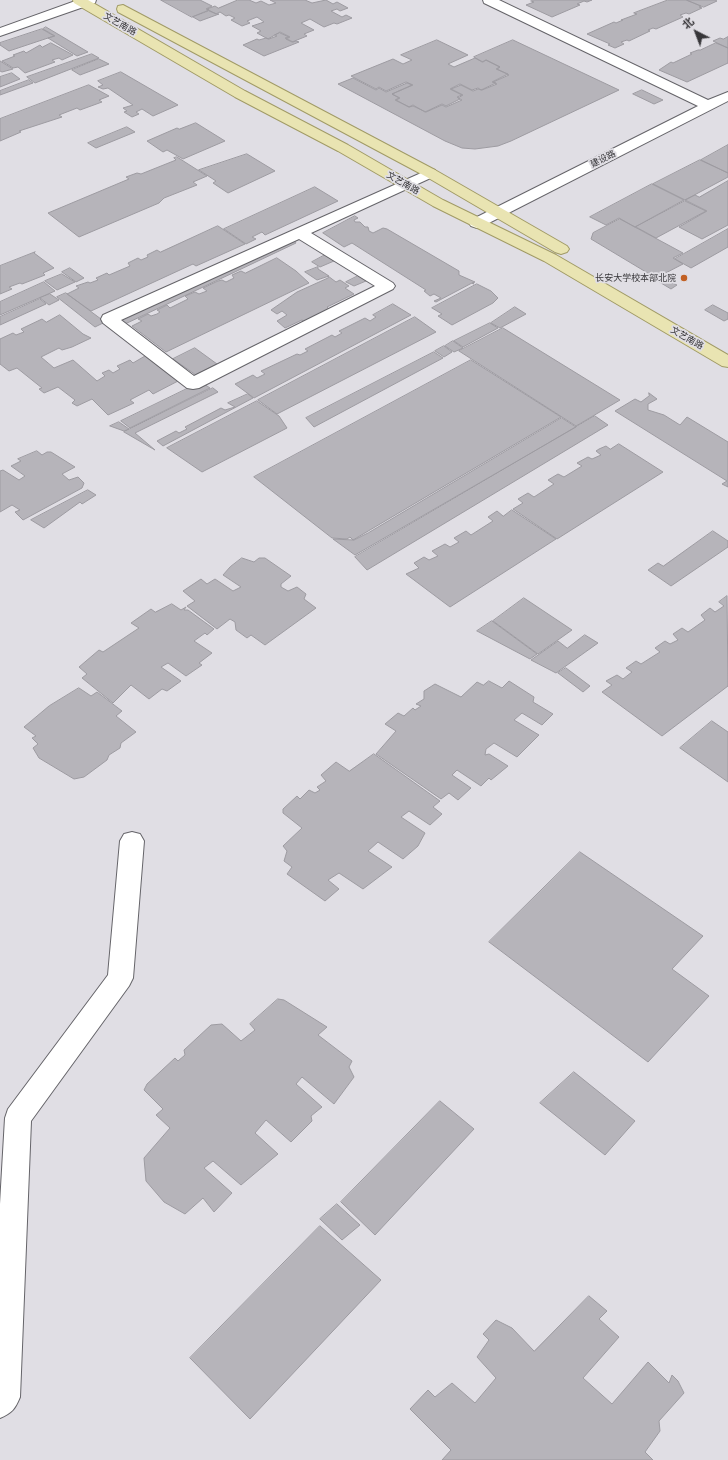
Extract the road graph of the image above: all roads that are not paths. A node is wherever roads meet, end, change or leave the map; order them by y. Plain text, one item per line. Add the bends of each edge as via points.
1 (105, 0) edge
2 (489, 0) edge
3 (84, 1) edge
4 (0, 32) edge
5 (728, 96) edge
6 (709, 106) junction
7 (430, 173) junction
8 (405, 184) junction
9 (498, 212) junction
10 (477, 222) junction
11 (299, 232) junction
12 (728, 346) edge
13 (728, 362) edge
14 (132, 841) dead end
15 (0, 1403) edge

1 - 7 main road, 文艺南路
2 - 6 street
3 - 4 street
3 - 8 main road, 文艺南路 via 240,94
5 - 6 street, 建设路
6 - 9 street, 建设路
7 - 8 street
7 - 9 main road, 文艺南路
8 - 10 main road, 文艺南路
8 - 11 street
9 - 10 street, 建设路
9 - 12 main road, 文艺南路
10 - 13 main road, 文艺南路 via 550,258
11 - 11 street via 250,254 109,319 193,384 387,286
14 - 15 street via 120,978 18,1118 6,1397

